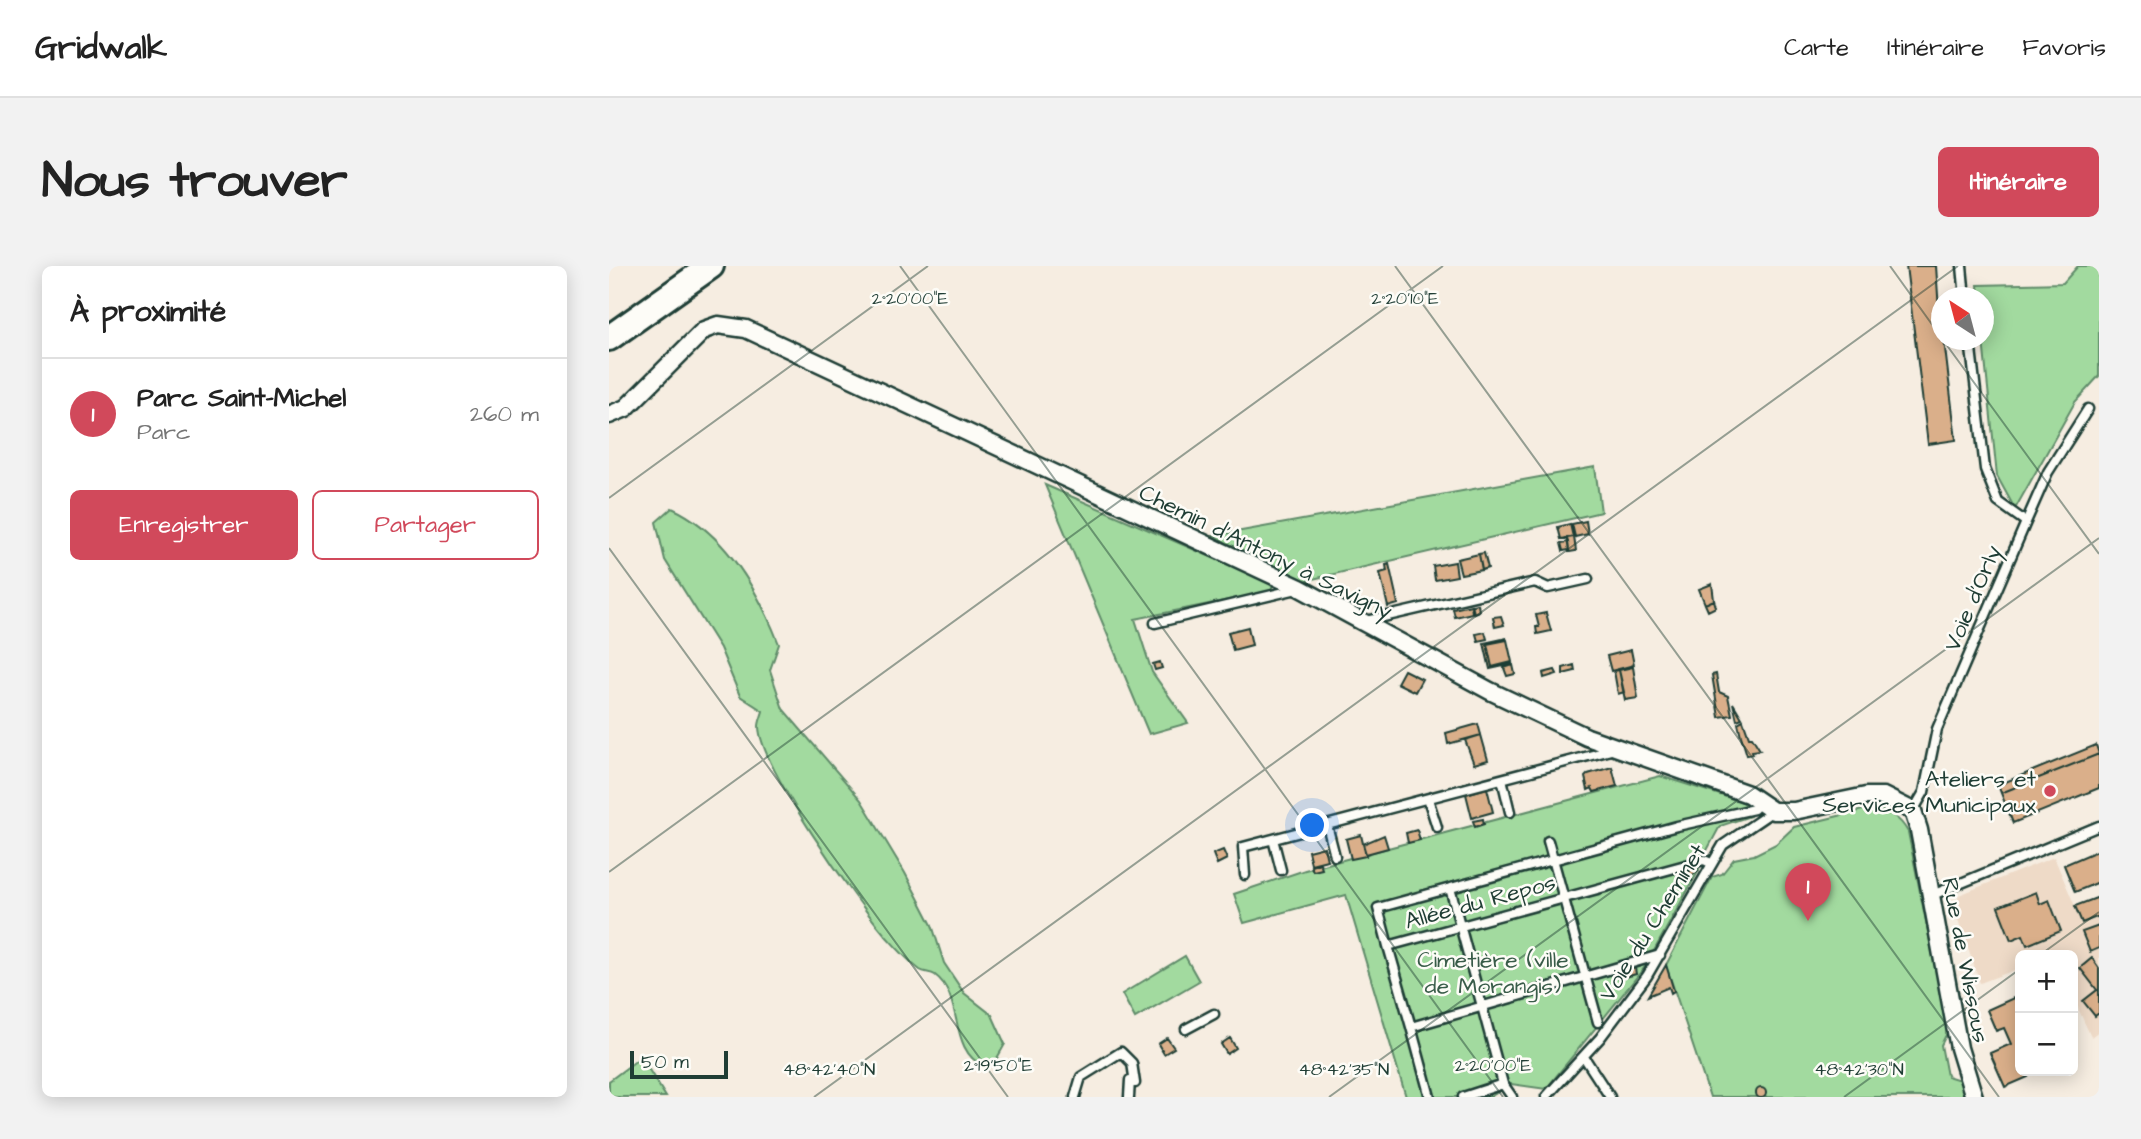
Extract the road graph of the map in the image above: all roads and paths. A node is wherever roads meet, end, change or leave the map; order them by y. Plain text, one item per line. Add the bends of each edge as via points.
1 (711, 266) edge
2 (1962, 266) edge
3 (683, 284) junction
4 (1964, 287) edge
5 (609, 317) edge
6 (609, 338) edge
7 (1971, 350) edge
8 (2088, 409) dead end
9 (609, 415) edge
10 (2026, 522) junction
11 (1588, 579) dead end
12 (1300, 588) junction
13 (1363, 622) junction
14 (1155, 623) dead end
15 (1618, 749) junction
16 (1502, 779) junction
17 (1428, 799) junction
18 (1760, 800) junction
19 (1773, 811) junction
20 (1913, 811) junction
21 (1510, 812) dead end
22 (1327, 825) junction
23 (2099, 826) edge
24 (1437, 827) dead end
25 (1273, 839) junction
26 (1548, 841) dead end
27 (1335, 856) dead end
28 (1553, 859) junction
29 (1711, 863) junction
30 (1281, 870) dead end
31 (1245, 875) dead end
32 (1450, 888) junction
33 (1930, 896) junction
34 (1564, 898) junction
35 (1460, 926) junction
36 (1388, 946) junction
37 (1660, 955) junction
38 (1586, 978) junction
39 (1482, 1006) junction
40 (1214, 1014) dead end
41 (1598, 1021) dead end
42 (1411, 1027) junction
43 (1186, 1029) dead end
44 (1584, 1057) junction
45 (1503, 1084) junction
46 (1075, 1097) edge
47 (1129, 1097) edge
48 (1430, 1097) edge
49 (1463, 1097) edge
50 (1511, 1097) edge
51 (1546, 1097) edge
52 (1611, 1097) edge
53 (1974, 1097) edge

1 - 3 main road
2 - 4 lane
3 - 5 main road
3 - 6 main road
7 - 10 lane via 1985,469 1998,502
8 - 10 lane, Voie d'Orly via 2048,472
9 - 12 street, Chemin d'Antony à Savigny via 626,408 692,339 717,325 733,325
10 - 20 lane, Voie d'Orly via 1937,729 1924,792
11 - 13 lane via 1548,588 1535,582
12 - 13 street, Chemin d'Antony à Savigny
12 - 14 lane
13 - 15 street, Chemin d'Antony à Savigny via 1490,691
15 - 16 lane
15 - 18 street, Chemin d'Antony à Savigny
16 - 17 lane
16 - 21 lane
17 - 22 lane
17 - 24 lane
18 - 19 street, Chemin d'Antony à Savigny
18 - 28 lane via 1754,809
19 - 20 street via 1883,796
19 - 29 lane, Voie du Cheminet via 1728,840
20 - 33 street, Rue de Wissous
22 - 25 lane
22 - 27 lane
23 - 33 lane
25 - 30 lane
25 - 31 lane via 1243,847
26 - 28 lane
28 - 32 lane
28 - 34 lane
29 - 34 lane, Allée du Repos via 1704,860
29 - 37 lane, Voie du Cheminet
32 - 35 lane
32 - 36 lane via 1378,908
33 - 53 street, Rue de Wissous via 1961,1054
34 - 35 lane, Allée du Repos
34 - 38 lane
35 - 36 lane, Allée du Repos
35 - 39 lane
36 - 42 lane, Allée du Repos
37 - 38 lane
37 - 44 lane, Voie du Cheminet
38 - 39 lane
38 - 41 lane
39 - 42 lane
39 - 45 lane
40 - 43 lane
42 - 48 lane, Allée du Repos
44 - 51 lane, Voie du Cheminet
44 - 52 lane
45 - 49 lane
45 - 50 lane
46 - 47 lane via 1081,1077 1121,1052 1132,1063

